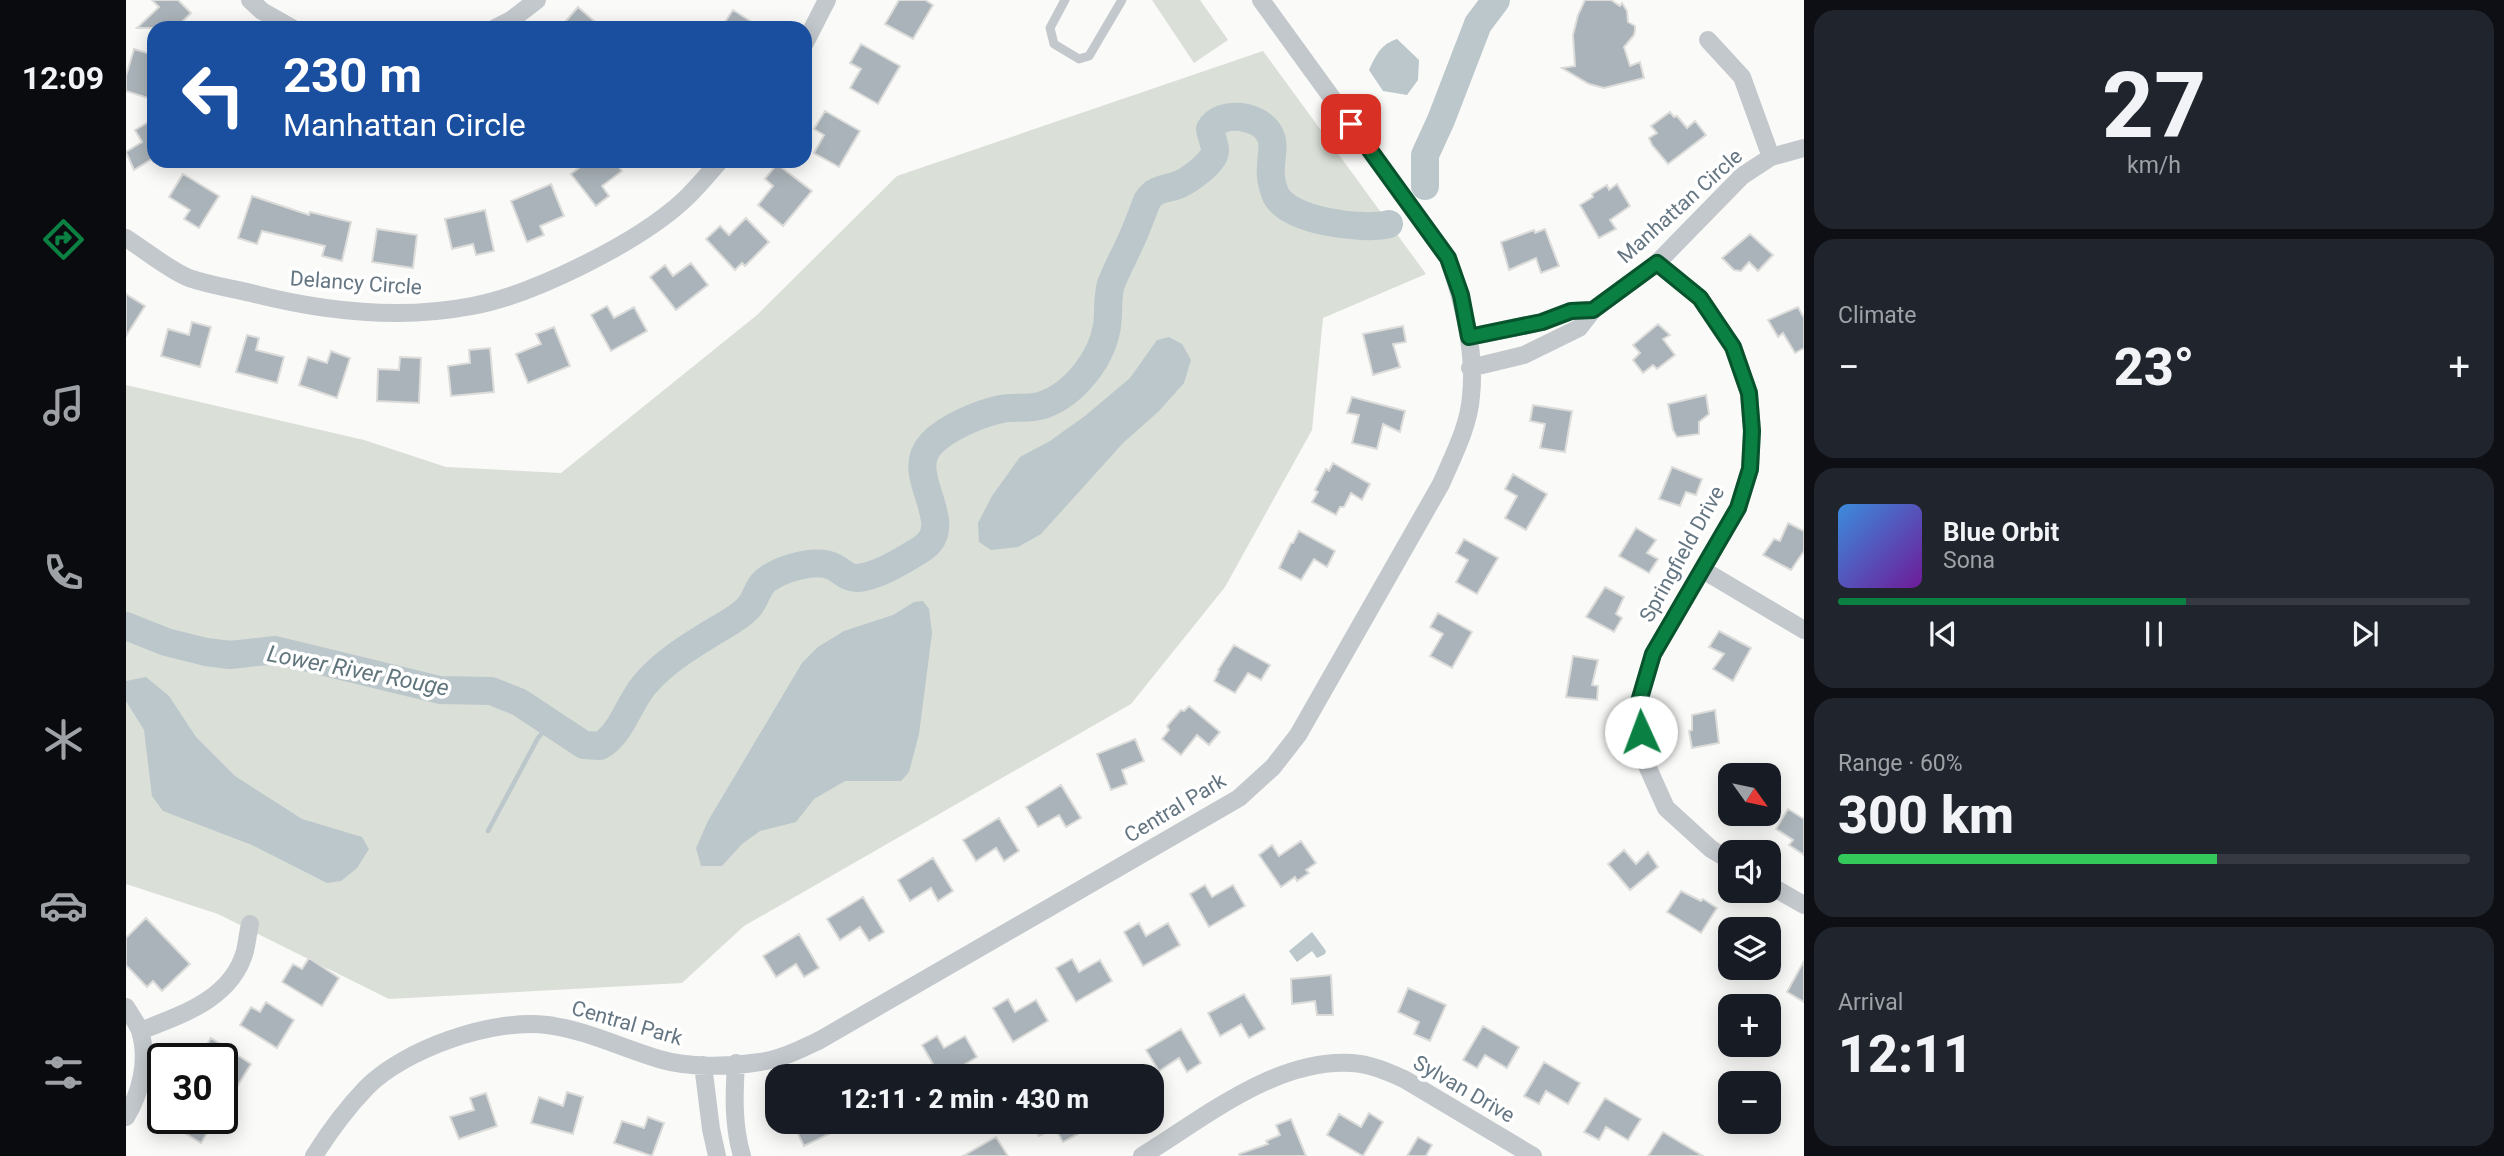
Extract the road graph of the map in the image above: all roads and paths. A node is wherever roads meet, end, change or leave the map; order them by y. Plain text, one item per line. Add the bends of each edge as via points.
1 (250, 0) edge
2 (537, 0) edge
3 (827, 0) edge
4 (1065, 0) edge
5 (1122, 0) edge
6 (1261, 0) edge
7 (280, 21) edge
8 (509, 21) edge
9 (812, 29) edge
10 (1708, 40) dead end
11 (1804, 148) edge
12 (1771, 157) junction
13 (713, 168) edge
14 (126, 238) edge
15 (1657, 263) junction
16 (1593, 310) junction
17 (1469, 337) junction
18 (1470, 368) junction
19 (1703, 570) junction
20 (1804, 630) edge
21 (1718, 853) edge
22 (1781, 891) edge
23 (1804, 905) edge
24 (250, 924) dead end
25 (126, 1007) edge
26 (140, 1031) junction
27 (736, 1063) junction
28 (703, 1065) junction
29 (126, 1117) edge
30 (314, 1156) edge
31 (717, 1156) edge
32 (743, 1156) edge
33 (1142, 1156) edge
34 (1533, 1156) edge

1 - 7 street
2 - 8 street
3 - 9 street
4 - 5 lane via 1050,28 1054,44 1079,59 1089,56
6 - 17 street, Central Park via 1448,258
10 - 12 street via 1742,77
11 - 12 street, Manhattan Circle
12 - 15 street, Manhattan Circle via 1742,176
13 - 14 street, Delancy Circle via 682,201 603,254 516,293 473,306 381,312 292,304 187,277
15 - 16 street, Manhattan Circle
15 - 19 street, Springfield Drive via 1700,298 1733,347 1749,393 1750,469 1738,508
16 - 17 street, Manhattan Circle via 1571,311
16 - 18 street, Manhattan Circle via 1579,328 1524,355
17 - 18 street, Central Park
18 - 27 street, Central Park via 1472,397 1441,484 1298,734 1273,767 1240,798 820,1040 761,1062
19 - 20 street
19 - 21 street, Springfield Drive via 1653,654 1638,705 1644,759 1665,808
22 - 23 street
24 - 26 street via 244,953 229,982 197,1009
25 - 26 street
26 - 29 street via 142,1081
27 - 28 street, Central Park
27 - 32 street via 733,1101
28 - 30 street, Central Park via 662,1060 588,1034 545,1025 496,1027 454,1037 410,1056 367,1086
28 - 31 street
33 - 34 street, Sylvan Drive via 1277,1075 1315,1065 1354,1063 1404,1079

